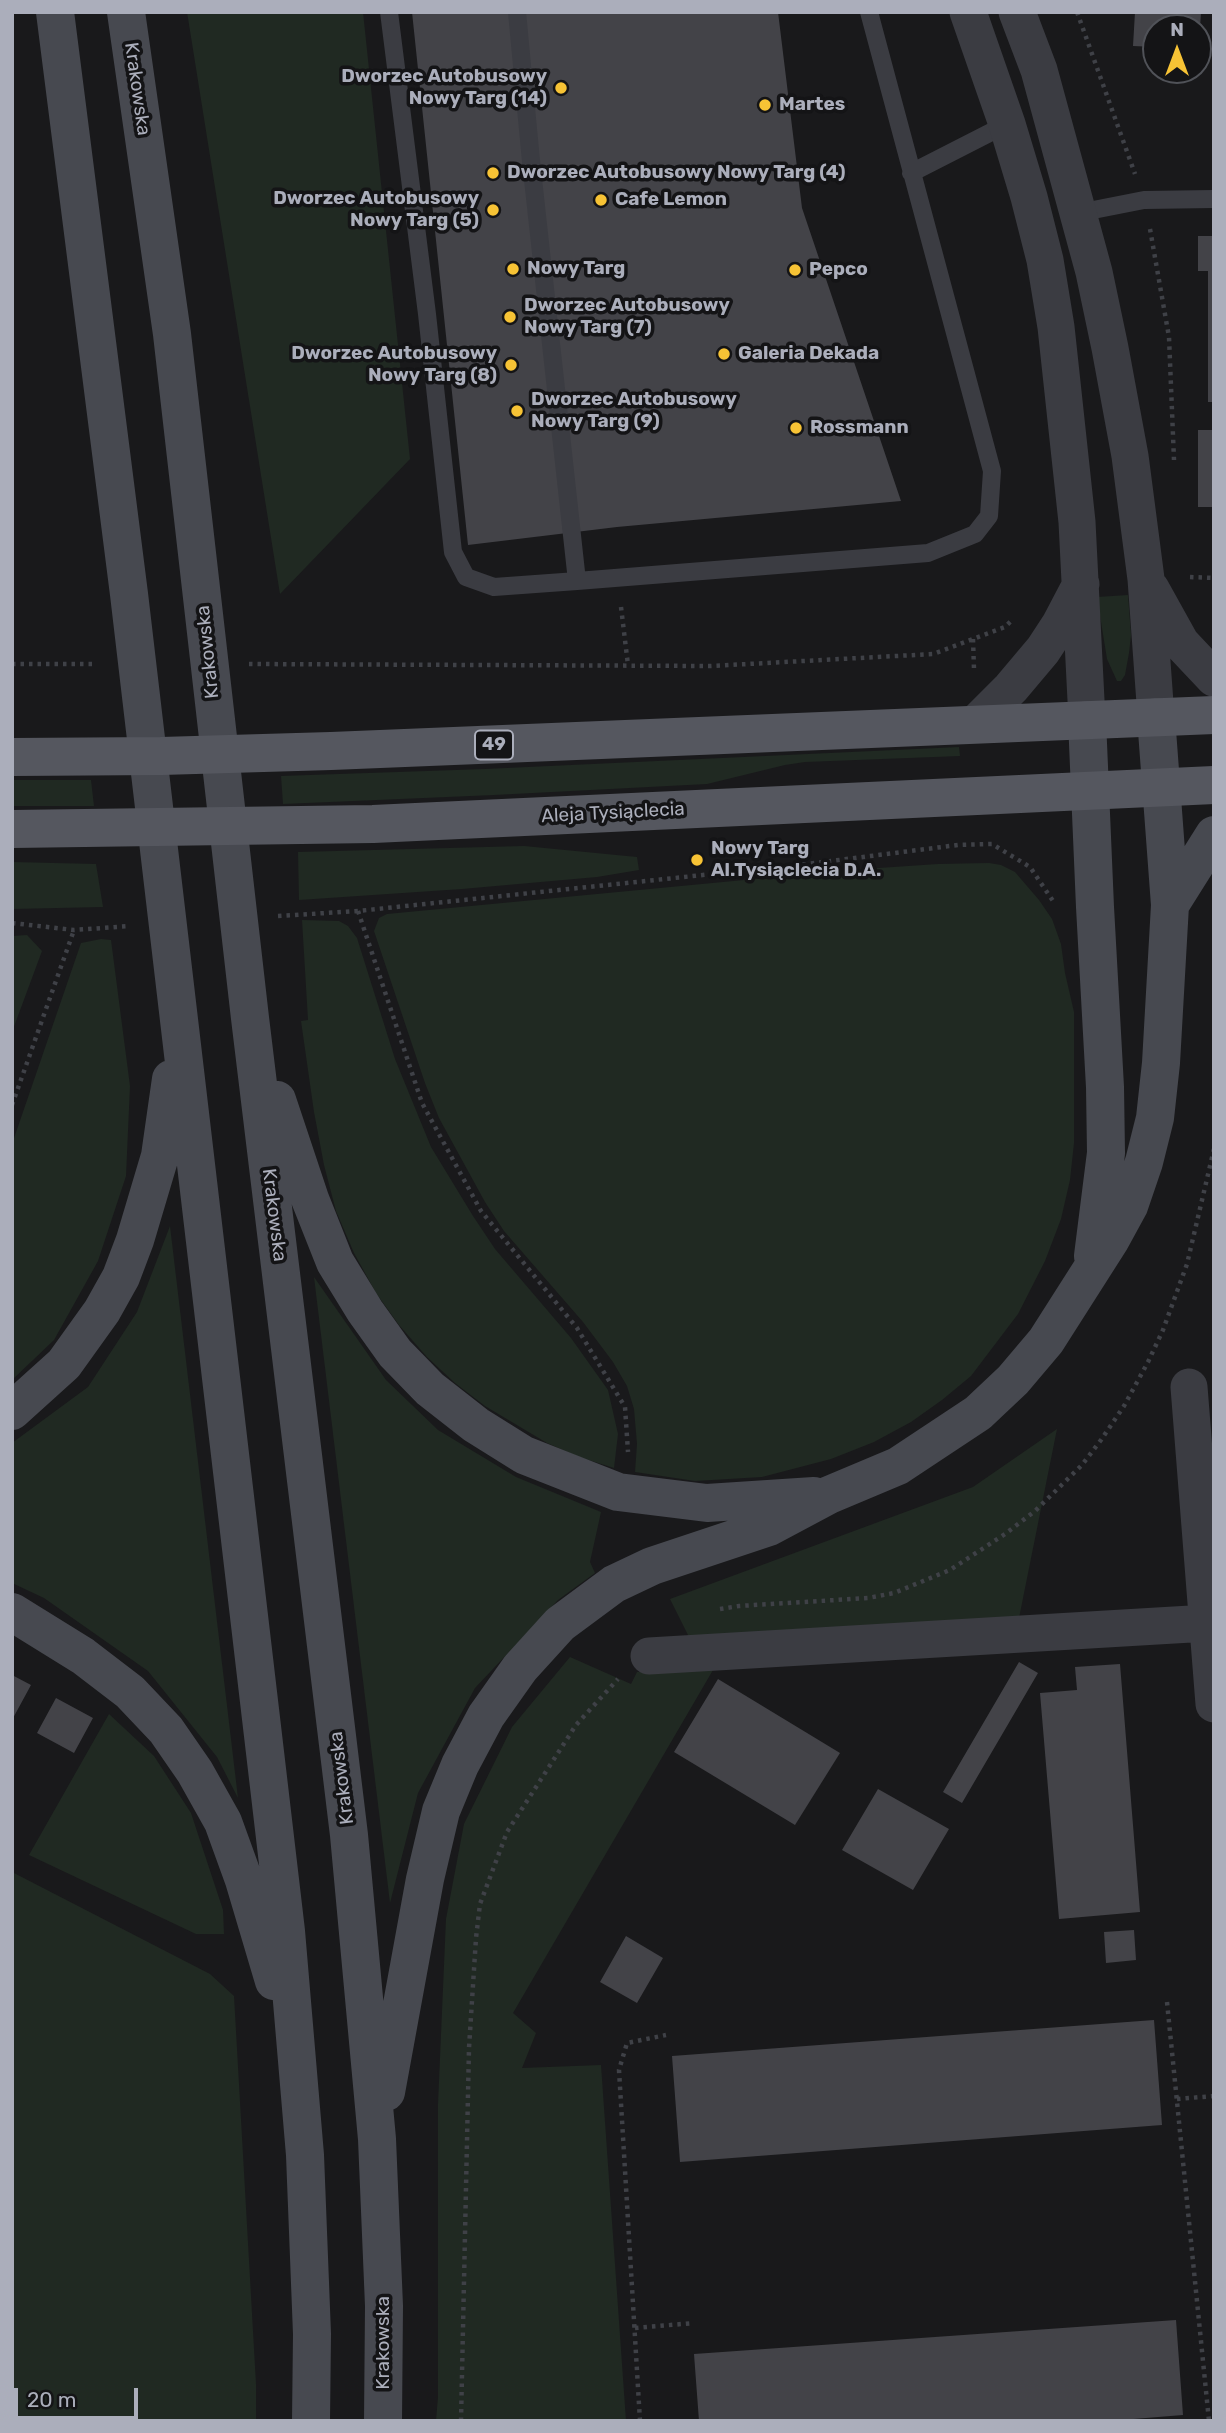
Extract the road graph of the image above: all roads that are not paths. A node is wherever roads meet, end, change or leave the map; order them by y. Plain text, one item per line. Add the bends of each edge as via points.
1 (55, 12) edge
2 (126, 12) edge
3 (390, 12) edge
4 (517, 12) edge
5 (869, 12) edge
6 (968, 12) edge
7 (1017, 12) edge
8 (1007, 124) junction
9 (911, 173) junction
10 (1214, 199) edge
11 (1078, 213) junction
12 (1146, 579) junction
13 (577, 581) junction
14 (1081, 583) junction
15 (1214, 678) edge
16 (1214, 715) edge
17 (1156, 717) junction
18 (1087, 720) junction
19 (975, 724) junction
20 (12, 757) edge
21 (1214, 785) edge
22 (1161, 788) junction
23 (1090, 791) junction
24 (12, 829) edge
25 (1214, 835) edge
26 (1170, 905) junction
27 (250, 1018) junction
28 (178, 1025) junction
29 (1092, 1268) junction
30 (1189, 1387) dead end
31 (12, 1411) edge
32 (829, 1495) junction
33 (12, 1612) edge
34 (1210, 1635) edge
35 (645, 1648) road end
36 (1214, 1703) edge
37 (298, 2056) junction
38 (377, 2139) junction
39 (311, 2421) edge
40 (383, 2421) edge

1 - 28 main road
2 - 27 main road, Krakowska via 172,334
3 - 13 lane via 453,552 466,577 494,586
4 - 13 lane
5 - 9 lane
6 - 8 street
7 - 11 street via 1039,70
8 - 9 lane
8 - 14 street via 1045,260 1056,327
9 - 13 lane via 992,471 989,516 975,534 928,553
10 - 11 lane via 1144,200
11 - 12 street via 1110,348
12 - 15 street via 1181,643
12 - 17 street
14 - 18 street
14 - 19 street via 1043,650
16 - 17 main road, 49
17 - 18 main road, 49
17 - 22 main road
18 - 19 main road, 49
18 - 23 main road
19 - 20 main road, 49 via 331,751
21 - 22 main road, Aleja Tysiąclecia
22 - 23 main road, Aleja Tysiąclecia
22 - 26 main road
23 - 24 main road, Aleja Tysiąclecia via 373,824
23 - 29 main road via 1106,1153
25 - 26 main road
26 - 29 main road via 1155,1118 1129,1206
27 - 32 main road via 335,1262 396,1353 429,1389 524,1455 618,1492 707,1503
27 - 38 main road, Krakowska via 349,1835
28 - 31 main road via 160,1156 121,1277 64,1364
28 - 37 main road
29 - 32 main road via 1046,1341 978,1413 898,1466
30 - 34 street
32 - 38 main road via 769,1527 652,1566 614,1584 560,1624 520,1668 486,1716 441,1811
33 - 37 main road via 130,1692 166,1730 195,1772 223,1822
34 - 35 street
34 - 36 street
37 - 39 main road via 310,2262
38 - 40 main road, Krakowska

